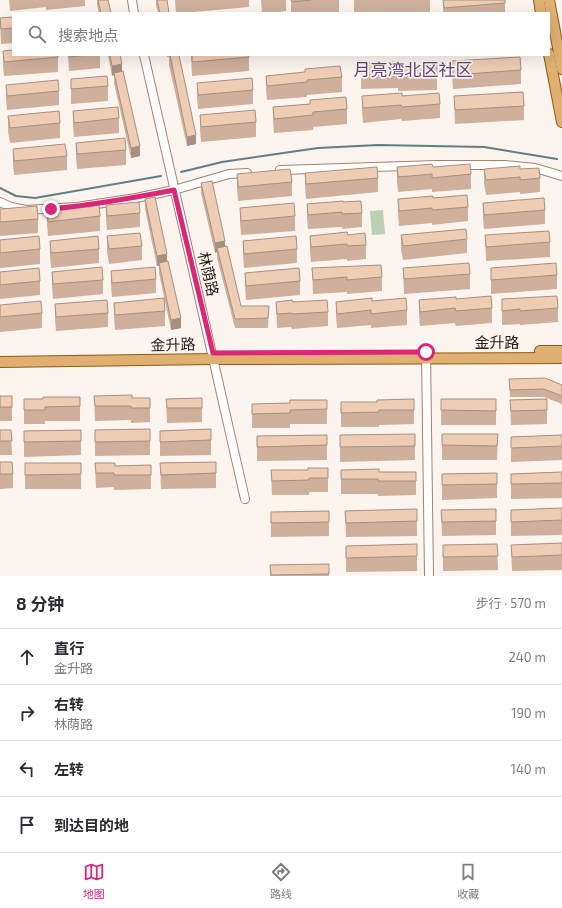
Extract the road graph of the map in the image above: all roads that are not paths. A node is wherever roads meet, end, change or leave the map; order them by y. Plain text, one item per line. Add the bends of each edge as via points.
1 (132, 0) edge
2 (538, 0) edge
3 (549, 0) edge
4 (134, 12) edge
5 (541, 12) edge
6 (144, 56) edge
7 (549, 56) edge
8 (562, 69) edge
9 (562, 122) edge
10 (274, 171) edge
11 (259, 172) edge
12 (562, 176) edge
13 (174, 190) junction
14 (0, 202) edge
15 (562, 351) edge
16 (0, 355) edge
17 (426, 355) junction
18 (213, 356) junction
19 (562, 358) edge
20 (0, 362) edge
21 (245, 499) dead end
22 (429, 576) edge

1 - 4 street
2 - 5 main road
3 - 8 main road
6 - 13 street, 林荫路
7 - 9 main road
10 - 12 street via 474,164 535,168
11 - 13 street via 229,174
13 - 14 street via 129,199 51,209 26,210
13 - 18 street, 林荫路
15 - 17 main road, 金升路
16 - 18 main road, 金升路
17 - 18 main road, 金升路
17 - 19 main road, 金升路
17 - 22 street
18 - 20 main road, 金升路
18 - 21 street, 林荫路

